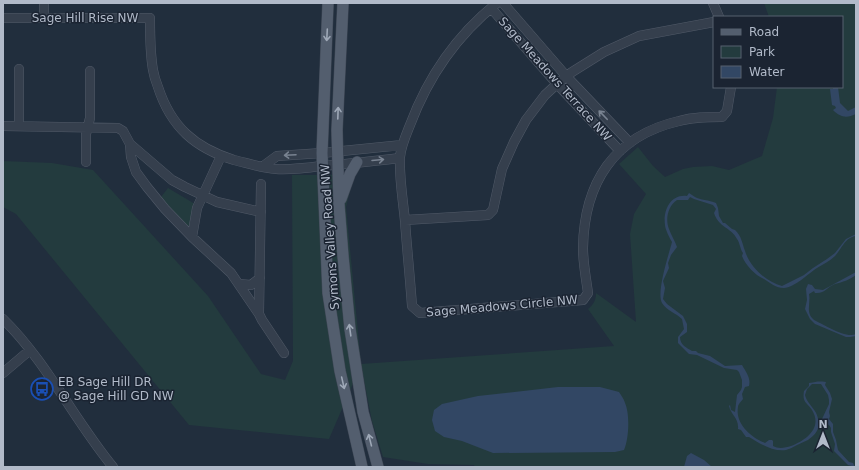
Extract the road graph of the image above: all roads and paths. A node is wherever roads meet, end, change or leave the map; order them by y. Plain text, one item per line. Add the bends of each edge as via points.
1 (44, 3) edge
2 (328, 3) edge
3 (342, 3) edge
4 (503, 3) edge
5 (713, 3) edge
6 (494, 5) edge
7 (719, 16) edge
8 (3, 18) edge
9 (44, 18) junction
10 (713, 22) edge
11 (19, 68) dead end
12 (90, 71) dead end
13 (567, 77) junction
14 (557, 84) junction
15 (731, 88) edge
16 (3, 126) edge
17 (19, 126) junction
18 (88, 127) junction
19 (630, 143) junction
20 (130, 144) junction
21 (402, 145) junction
22 (620, 151) junction
23 (338, 152) junction
24 (322, 153) junction
25 (221, 156) junction
26 (400, 158) junction
27 (86, 162) dead end
28 (357, 162) junction
29 (338, 165) junction
30 (322, 166) junction
31 (262, 167) junction
32 (261, 184) dead end
33 (203, 196) junction
34 (339, 205) junction
35 (261, 212) junction
36 (405, 220) junction
37 (192, 238) junction
38 (260, 278) junction
39 (239, 284) junction
40 (260, 314) junction
41 (3, 319) edge
42 (30, 350) junction
43 (284, 353) dead end
44 (3, 373) edge
45 (113, 467) edge
46 (362, 467) edge
47 (378, 467) edge

1 - 9 street
2 -> 24 main road, Symons Valley Road NW
23 -> 3 main road, Symons Valley Road NW
4 - 13 street, Sage Meadows Terrace NW
5 - 7 street
6 - 14 street, Sage Meadows Terrace NW
6 - 21 street, Sage Meadows Circle NW via 465,33 426,87
8 - 9 street, Sage Hill Rise NW
9 - 25 street, Sage Hill Rise NW via 150,18 153,71 167,109 187,136
10 - 13 street via 639,36 604,52
11 - 17 street
12 - 18 street
13 - 14 street
19 -> 13 street, Sage Meadows Terrace NW
14 - 22 street, Sage Meadows Terrace NW
14 - 36 street via 526,120 514,142 502,169 493,210 488,215
15 - 19 street, Sage Meadows Circle NW via 728,111 722,117 679,121 651,131
16 - 17 street
17 - 18 street
18 - 20 street via 118,128 123,131
18 - 27 street
19 - 22 street, Sage Meadows Circle NW
20 - 33 street via 172,180
20 - 37 street via 136,172
21 - 23 street
21 - 26 street, Sage Meadows Circle NW
22 - 36 street, Sage Meadows Circle NW via 599,176 590,198 583,249 588,293 583,300 420,313 412,306
23 - 24 street
23 - 29 main road, Symons Valley Road NW
24 - 30 main road, Symons Valley Road NW
24 -> 31 street via 277,156
25 - 31 street, Sage Hill Rise NW
25 - 33 street
28 -> 26 street
26 - 36 street, Sage Meadows Circle NW
28 - 29 street
28 - 34 main road
29 - 30 street
29 - 34 main road, Symons Valley Road NW
30 - 31 street, Sage Hill Rise NW via 275,169
30 -> 46 main road, Symons Valley Road NW via 329,300 340,371
32 - 35 street
33 - 35 street via 217,202
33 - 37 street via 197,208
47 -> 34 main road, Symons Valley Road NW via 363,412 350,329
35 - 38 street
37 - 39 street via 220,262
38 - 39 street via 251,285
38 - 40 street
39 - 40 street
40 - 43 street
41 - 42 street
42 - 44 street
42 - 45 street

